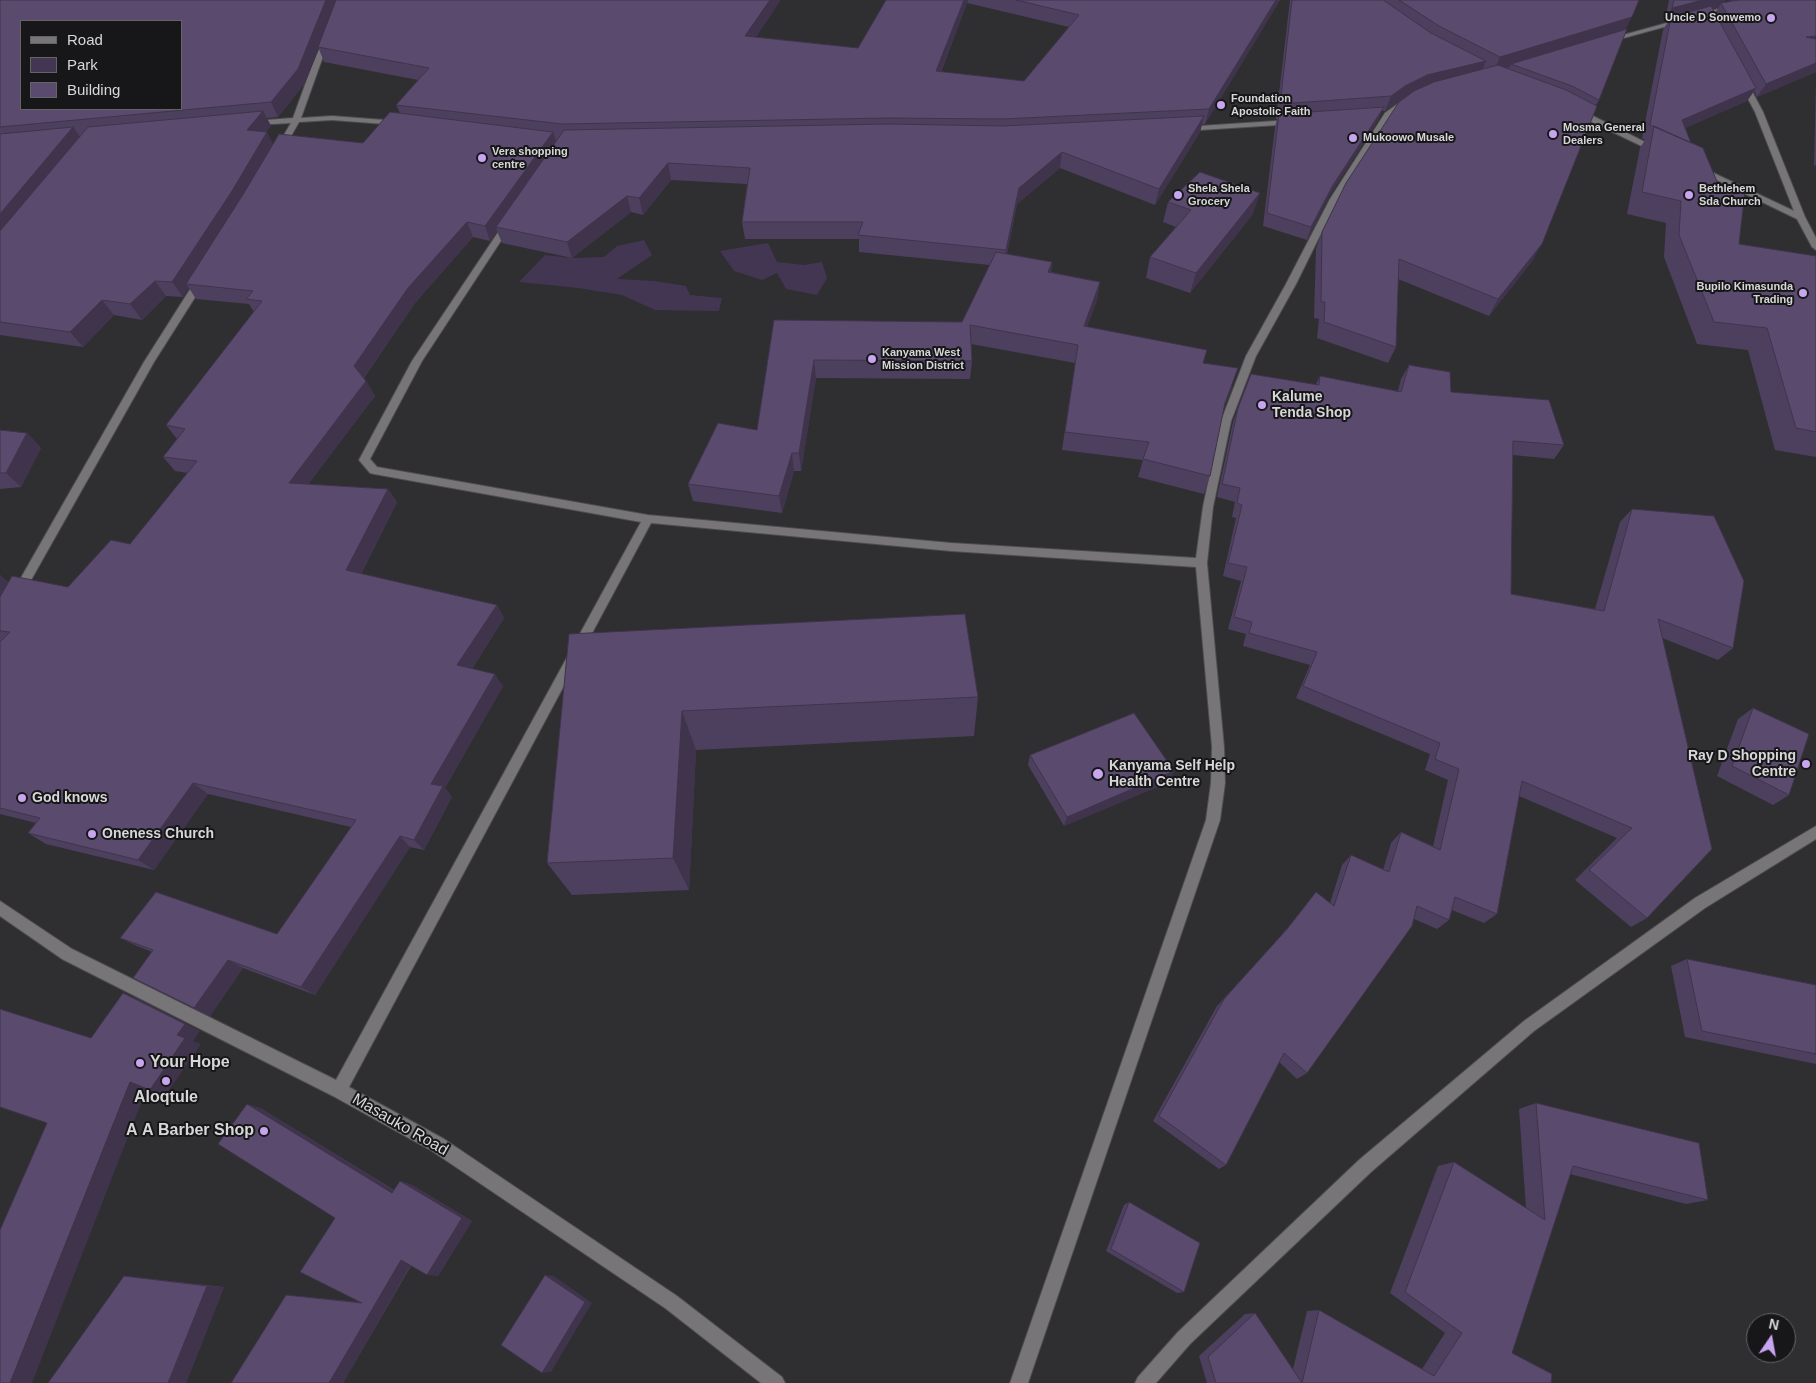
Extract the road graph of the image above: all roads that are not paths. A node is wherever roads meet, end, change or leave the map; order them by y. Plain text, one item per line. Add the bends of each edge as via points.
1 (1720, 2) edge
2 (329, 31) edge
3 (1601, 43) edge
4 (1740, 77) edge
5 (1417, 97) edge
6 (1570, 108) edge
7 (297, 119) junction
8 (1299, 121) edge
9 (248, 124) edge
10 (409, 124) edge
11 (1176, 130) edge
12 (1666, 155) edge
13 (274, 159) edge
14 (1693, 167) edge
15 (516, 213) edge
16 (1801, 217) junction
17 (1816, 246) edge
18 (206, 272) edge
19 (648, 519) junction
20 (1201, 563) junction
21 (12, 602) edge
22 (1816, 832) edge
23 (0, 908) edge
24 (339, 1090) junction
25 (776, 1383) edge
26 (1019, 1383) edge
27 (1144, 1383) edge

1 - 3 street via 1738,6 1708,17
2 - 7 street
4 - 16 street via 1759,112
5 - 20 street via 1383,115 1334,199 1251,356 1226,421 1208,507
6 - 12 street
7 - 9 street
7 - 10 street via 332,118
7 - 13 street
8 - 11 street
14 - 16 street
15 - 19 street via 417,361 364,460 374,470
16 - 17 street
18 - 21 street via 149,362
19 - 20 street via 951,547
19 - 24 street
20 - 26 street via 1218,747 1213,820
22 - 27 street via 1700,903 1529,1026 1365,1166 1184,1338
23 - 24 street, Masauko Road via 67,954
24 - 25 street, Masauko Road via 446,1150 671,1302

